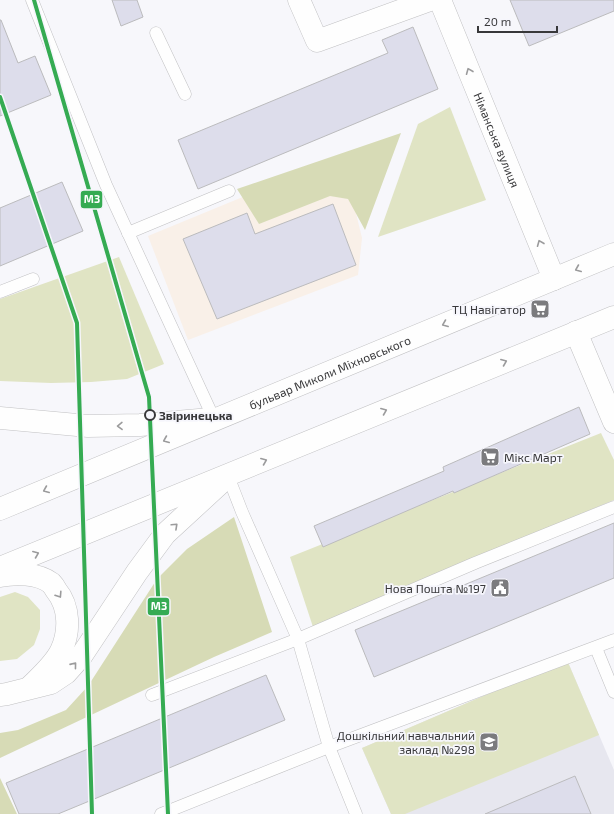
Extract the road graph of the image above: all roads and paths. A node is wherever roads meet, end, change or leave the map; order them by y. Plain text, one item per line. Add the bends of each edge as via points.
1 (32, 0) edge
2 (299, 0) edge
3 (430, 0) edge
4 (440, 0) edge
5 (156, 34) dead end
6 (185, 94) dead end
7 (229, 191) dead end
8 (128, 233) junction
9 (614, 254) edge
10 (33, 279) dead end
11 (554, 279) junction
12 (0, 292) edge
13 (614, 317) edge
14 (576, 332) junction
15 (0, 418) edge
16 (214, 419) junction
17 (614, 422) edge
18 (228, 476) junction
19 (614, 507) edge
20 (0, 509) edge
21 (0, 568) edge
22 (0, 576) edge
23 (298, 639) junction
24 (614, 640) edge
25 (596, 648) junction
26 (28, 689) junction
27 (614, 692) edge
28 (0, 695) edge
29 (152, 695) dead end
30 (329, 747) junction
31 (161, 814) edge
32 (356, 814) edge

1 - 8 lane via 106,185
2 - 3 main road via 317,41
11 -> 4 main road, Німанська вулиця
5 - 6 lane
7 - 8 lane
8 - 16 lane
9 -> 11 main road, бульвар Миколи Міхновського
10 - 12 lane
11 -> 16 main road, бульвар Миколи Міхновського
13 - 14 main road
14 - 17 main road
18 -> 14 main road
16 -> 15 main road via 88,426
16 -> 20 main road, бульвар Миколи Міхновського
21 -> 18 main road
18 - 23 lane
26 -> 18 main road via 51,683 66,673 82,654 165,534
19 - 23 lane
22 -> 26 main road via 30,574 51,583 62,596 67,612 67,633 61,652
23 - 29 lane
23 - 30 lane
24 - 25 lane
25 - 27 lane
25 - 30 lane
26 - 28 main road
30 - 31 lane
30 - 32 lane

